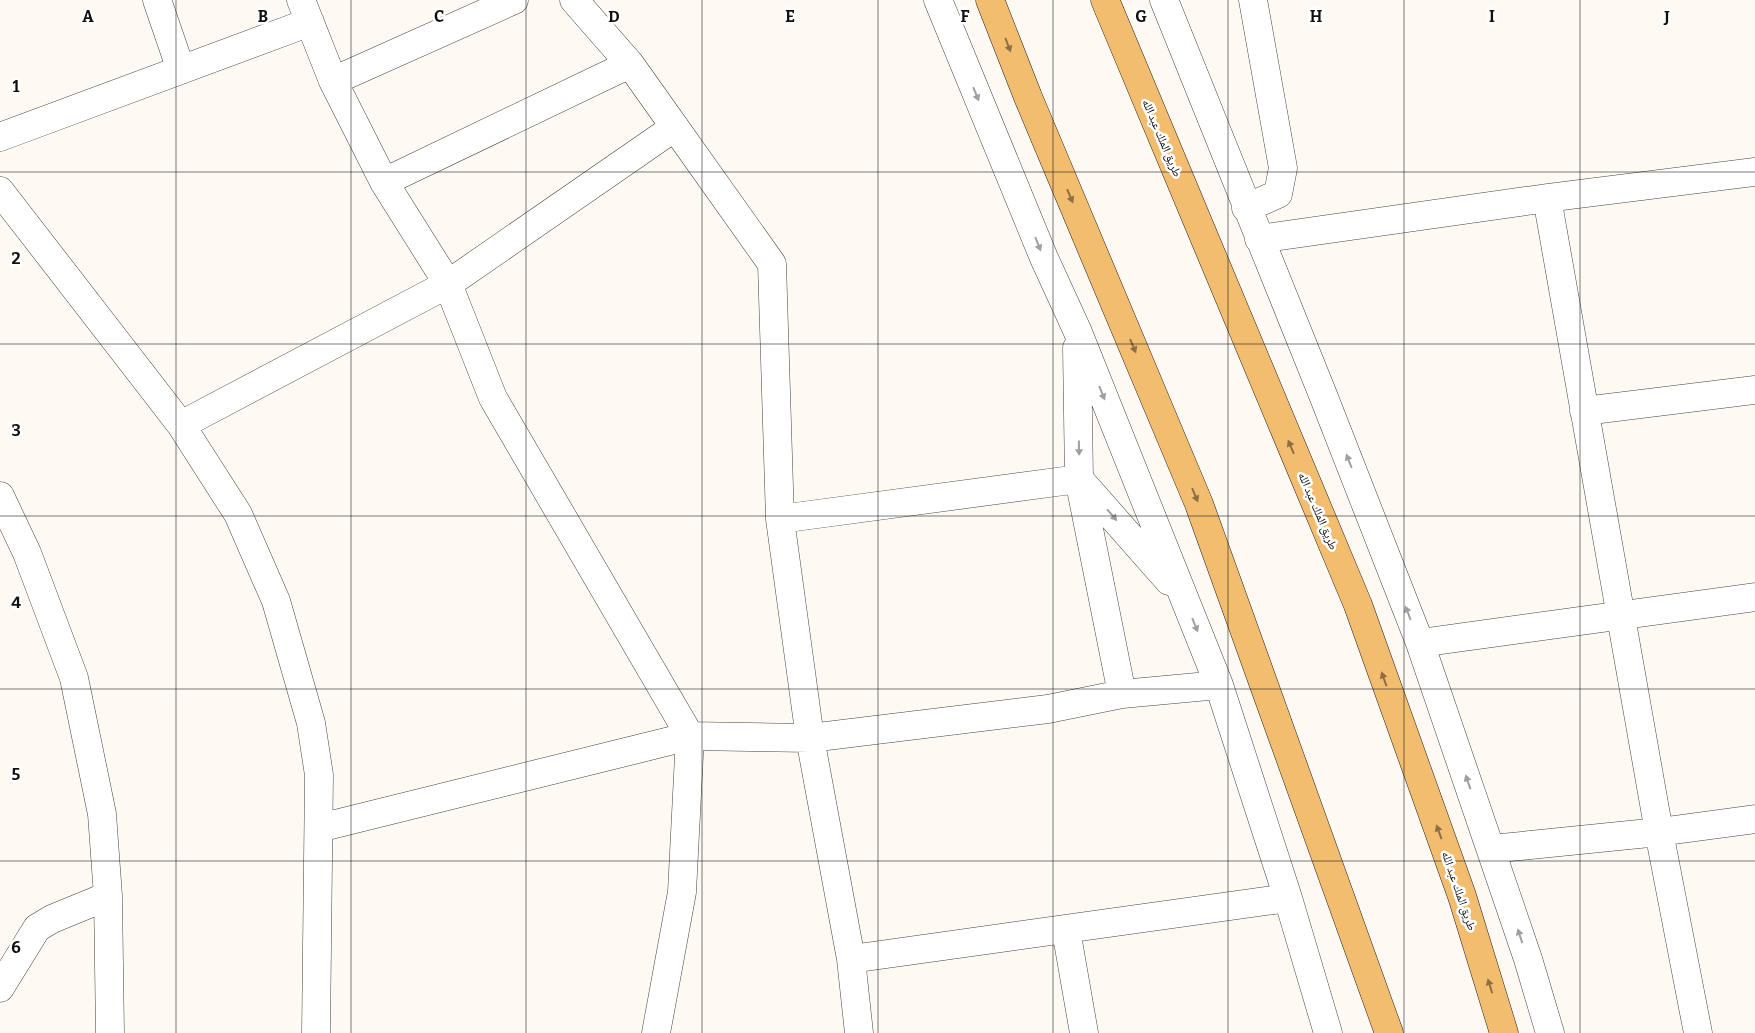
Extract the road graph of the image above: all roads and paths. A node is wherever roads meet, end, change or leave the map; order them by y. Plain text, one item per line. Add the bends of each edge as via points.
1 (156, 0) edge
2 (514, 0) edge
3 (574, 0) edge
4 (938, 0) edge
5 (990, 0) edge
6 (1105, 0) edge
7 (1164, 0) edge
8 (1253, 0) edge
9 (306, 11) edge
10 (630, 64) junction
11 (181, 70) junction
12 (334, 82) junction
13 (675, 128) junction
14 (0, 137) edge
15 (1755, 172) edge
16 (384, 182) junction
17 (0, 191) edge
18 (1547, 198) junction
19 (1246, 208) junction
20 (1259, 239) junction
21 (448, 284) junction
22 (1077, 330) junction
23 (1755, 390) edge
24 (1584, 411) junction
25 (181, 425) junction
26 (1079, 479) junction
27 (0, 496) edge
28 (780, 519) junction
29 (1183, 596) junction
30 (1755, 597) edge
31 (1621, 614) junction
32 (1420, 643) junction
33 (1219, 685) junction
34 (1122, 694) junction
35 (690, 736) junction
36 (810, 738) junction
37 (1755, 819) edge
38 (319, 828) junction
39 (1659, 832) junction
40 (1491, 849) junction
41 (108, 896) junction
42 (1288, 898) junction
43 (1066, 930) junction
44 (851, 958) junction
45 (0, 988) edge
46 (110, 1033) edge
47 (316, 1033) edge
48 (656, 1033) edge
49 (860, 1033) edge
50 (1084, 1033) edge
51 (1328, 1033) edge
52 (1389, 1033) edge
53 (1504, 1033) edge
54 (1550, 1033) edge
55 (1698, 1033) edge

1 - 11 street
2 - 12 street
3 - 10 street
4 -> 22 street
5 -> 52 main road via 1199,504
53 -> 6 main road, طريق الملك عبد الله via 1462,896 1358,605
7 - 19 street
8 - 19 street via 1283,168 1278,194
9 - 11 street
9 - 12 street
10 - 13 street
10 - 16 street
11 - 14 street
12 - 16 street
13 - 21 street
13 - 28 street via 772,264
15 - 18 street
16 - 21 street
17 - 25 street
18 - 20 street
18 - 24 street
19 - 20 street
32 -> 20 street
21 - 25 street
21 - 35 street via 493,398
22 -> 26 street
22 -> 29 street
23 - 24 street
24 - 31 street
25 - 38 street via 238,514 276,602 311,723 319,775
26 - 28 street
26 -> 29 street
26 - 34 street
27 - 41 street via 27,553 74,678 102,814
28 - 36 street
29 -> 33 street
30 - 31 street
31 - 32 street
31 - 39 street
40 -> 32 street
33 - 34 street
33 - 42 street
34 - 36 street via 1048,709
35 - 36 street
35 - 38 street
35 - 48 street via 682,892
36 - 44 street
37 - 39 street
38 - 47 street
39 - 40 street
39 - 55 street
54 -> 40 street
41 - 45 street via 37,928
41 - 46 street
42 - 43 street
42 - 51 street
43 - 44 street
43 - 50 street
44 - 49 street

